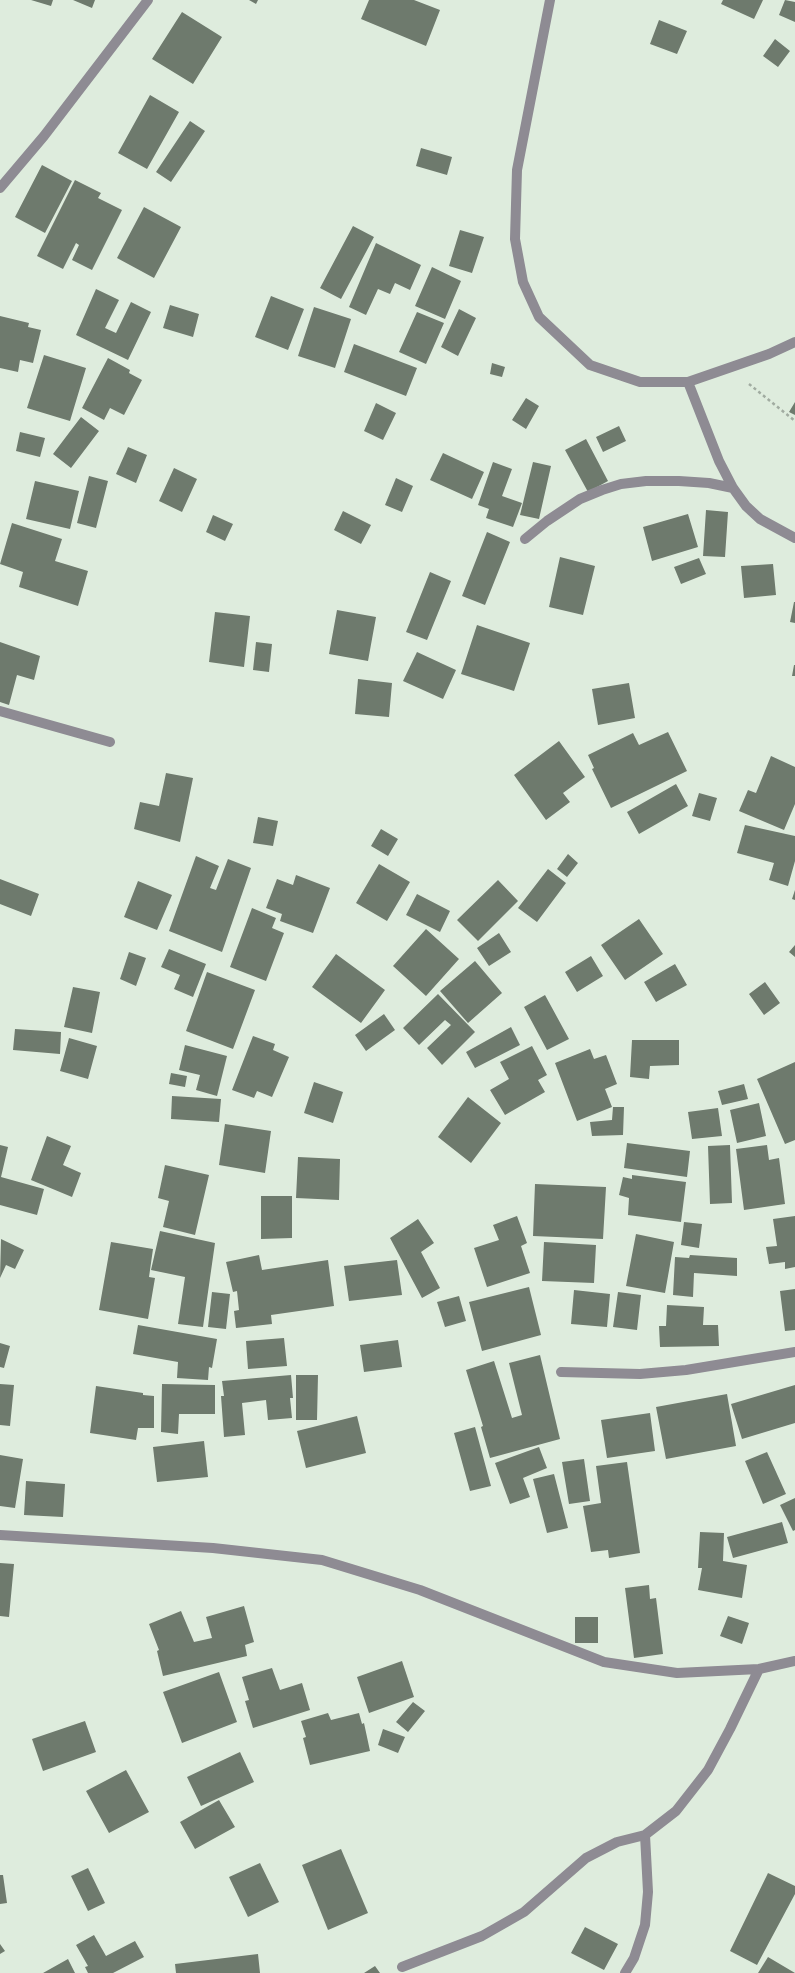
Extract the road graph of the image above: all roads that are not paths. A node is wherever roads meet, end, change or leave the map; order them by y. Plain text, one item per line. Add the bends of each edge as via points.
1 (148, 0) edge
2 (550, 0) edge
3 (0, 188) edge
4 (795, 342) edge
5 (688, 382) junction
6 (733, 488) junction
7 (795, 538) edge
8 (525, 539) dead end
9 (0, 711) edge
10 (110, 742) dead end
11 (795, 1352) edge
12 (561, 1372) dead end
13 (0, 1535) edge
14 (795, 1661) edge
15 (759, 1669) junction
16 (645, 1835) junction
17 (402, 1967) dead end
18 (625, 1973) edge

1 - 3 street via 44,136
2 - 5 street via 517,170 515,239 523,282 539,317 590,365 640,382
4 - 5 street
5 - 6 street via 719,461
6 - 7 street via 746,506 760,519
6 - 8 street via 679,481 621,484 580,499 547,520
9 - 10 street
11 - 12 street via 640,1374
13 - 15 street via 213,1548 322,1560 420,1590 604,1662 677,1673
14 - 15 street
15 - 16 street via 708,1770 676,1811
16 - 17 street via 617,1842 586,1858 524,1912 482,1936
16 - 18 street via 648,1892 645,1925 634,1958

